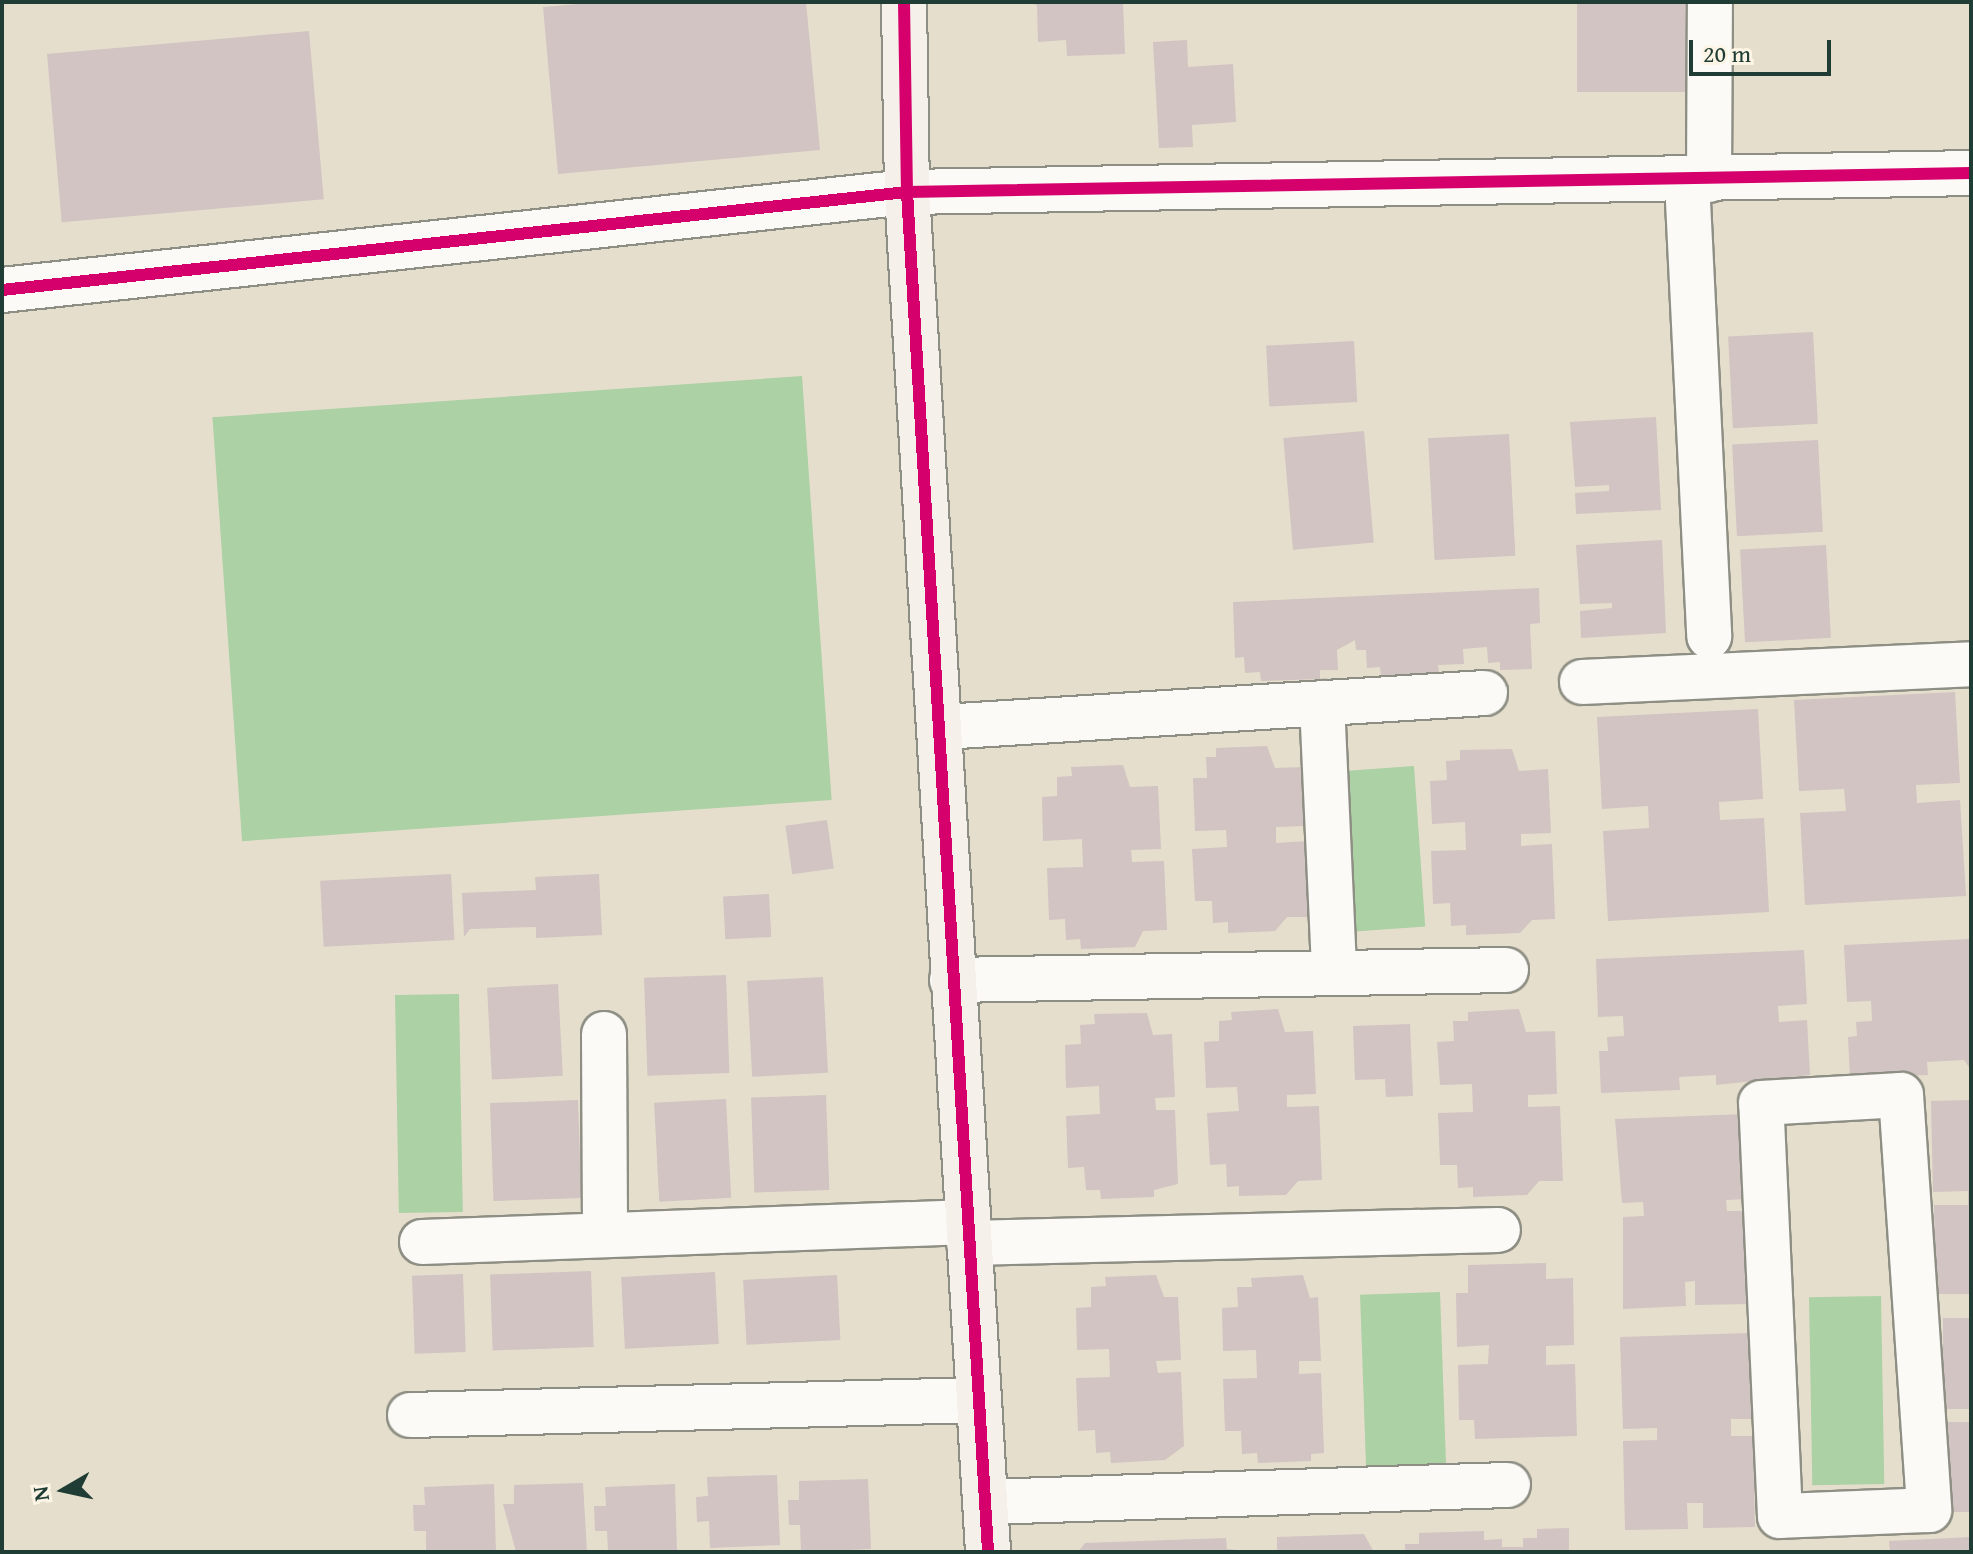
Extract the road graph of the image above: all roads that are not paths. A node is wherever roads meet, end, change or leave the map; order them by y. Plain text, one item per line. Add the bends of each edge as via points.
1 (904, 2) edge
2 (1710, 2) edge
3 (1971, 173) edge
4 (1698, 181) junction
5 (907, 192) junction
6 (2, 290) edge
7 (1709, 636) dead end
8 (1971, 664) edge
9 (1582, 682) dead end
10 (1485, 693) dead end
11 (1322, 703) junction
12 (943, 727) junction
13 (1506, 970) dead end
14 (1334, 972) junction
15 (952, 980) junction
16 (604, 1034) dead end
17 (1498, 1230) dead end
18 (969, 1232) junction
19 (605, 1235) junction
20 (422, 1242) dead end
21 (979, 1400) junction
22 (410, 1415) dead end
23 (1508, 1485) dead end
24 (986, 1502) junction
25 (1842, 1533) edge
26 (988, 1552) edge

1 - 5 street
2 - 4 street
3 - 4 street
4 - 5 street
4 - 7 street
5 - 6 street
5 - 12 street
8 - 9 street
10 - 11 street
11 - 12 street
11 - 14 street
12 - 15 street
13 - 14 street
14 - 15 street
15 - 18 street
16 - 19 street
17 - 18 street
18 - 19 street
18 - 21 street
19 - 20 street
21 - 22 street
21 - 24 street
23 - 24 street
24 - 26 street
25 - 25 street via 1780,1516 1761,1103 1901,1095 1929,1510

